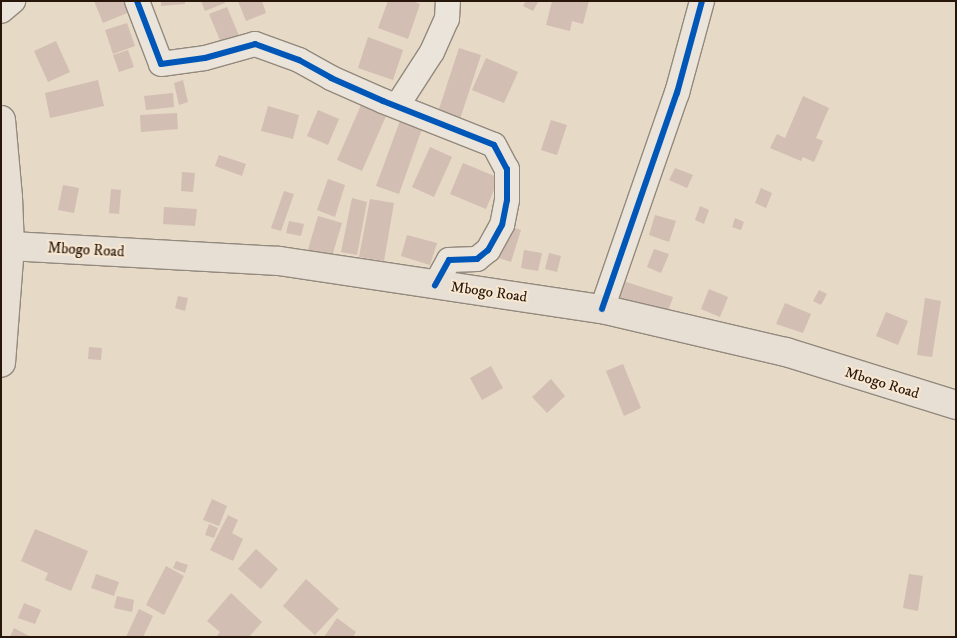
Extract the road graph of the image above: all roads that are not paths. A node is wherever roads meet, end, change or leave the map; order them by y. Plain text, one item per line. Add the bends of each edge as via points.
1 (13, 1) edge
2 (137, 1) edge
3 (448, 1) edge
4 (702, 1) edge
5 (1, 11) edge
6 (397, 106) junction
7 (1, 120) edge
8 (10, 246) junction
9 (435, 284) junction
10 (602, 309) junction
11 (1, 363) edge
12 (956, 405) edge

1 - 5 street
2 - 6 street via 161,64 205,58 255,44 299,60 331,78
3 - 6 street via 447,20 432,52
4 - 10 street via 677,93
6 - 9 street via 494,145 507,169 507,200 502,225 488,250 477,259 449,260
7 - 8 main road
8 - 9 main road, Mbogo Road via 279,261
8 - 11 main road
9 - 10 main road, Mbogo Road
10 - 12 main road, Mbogo Road via 786,352

